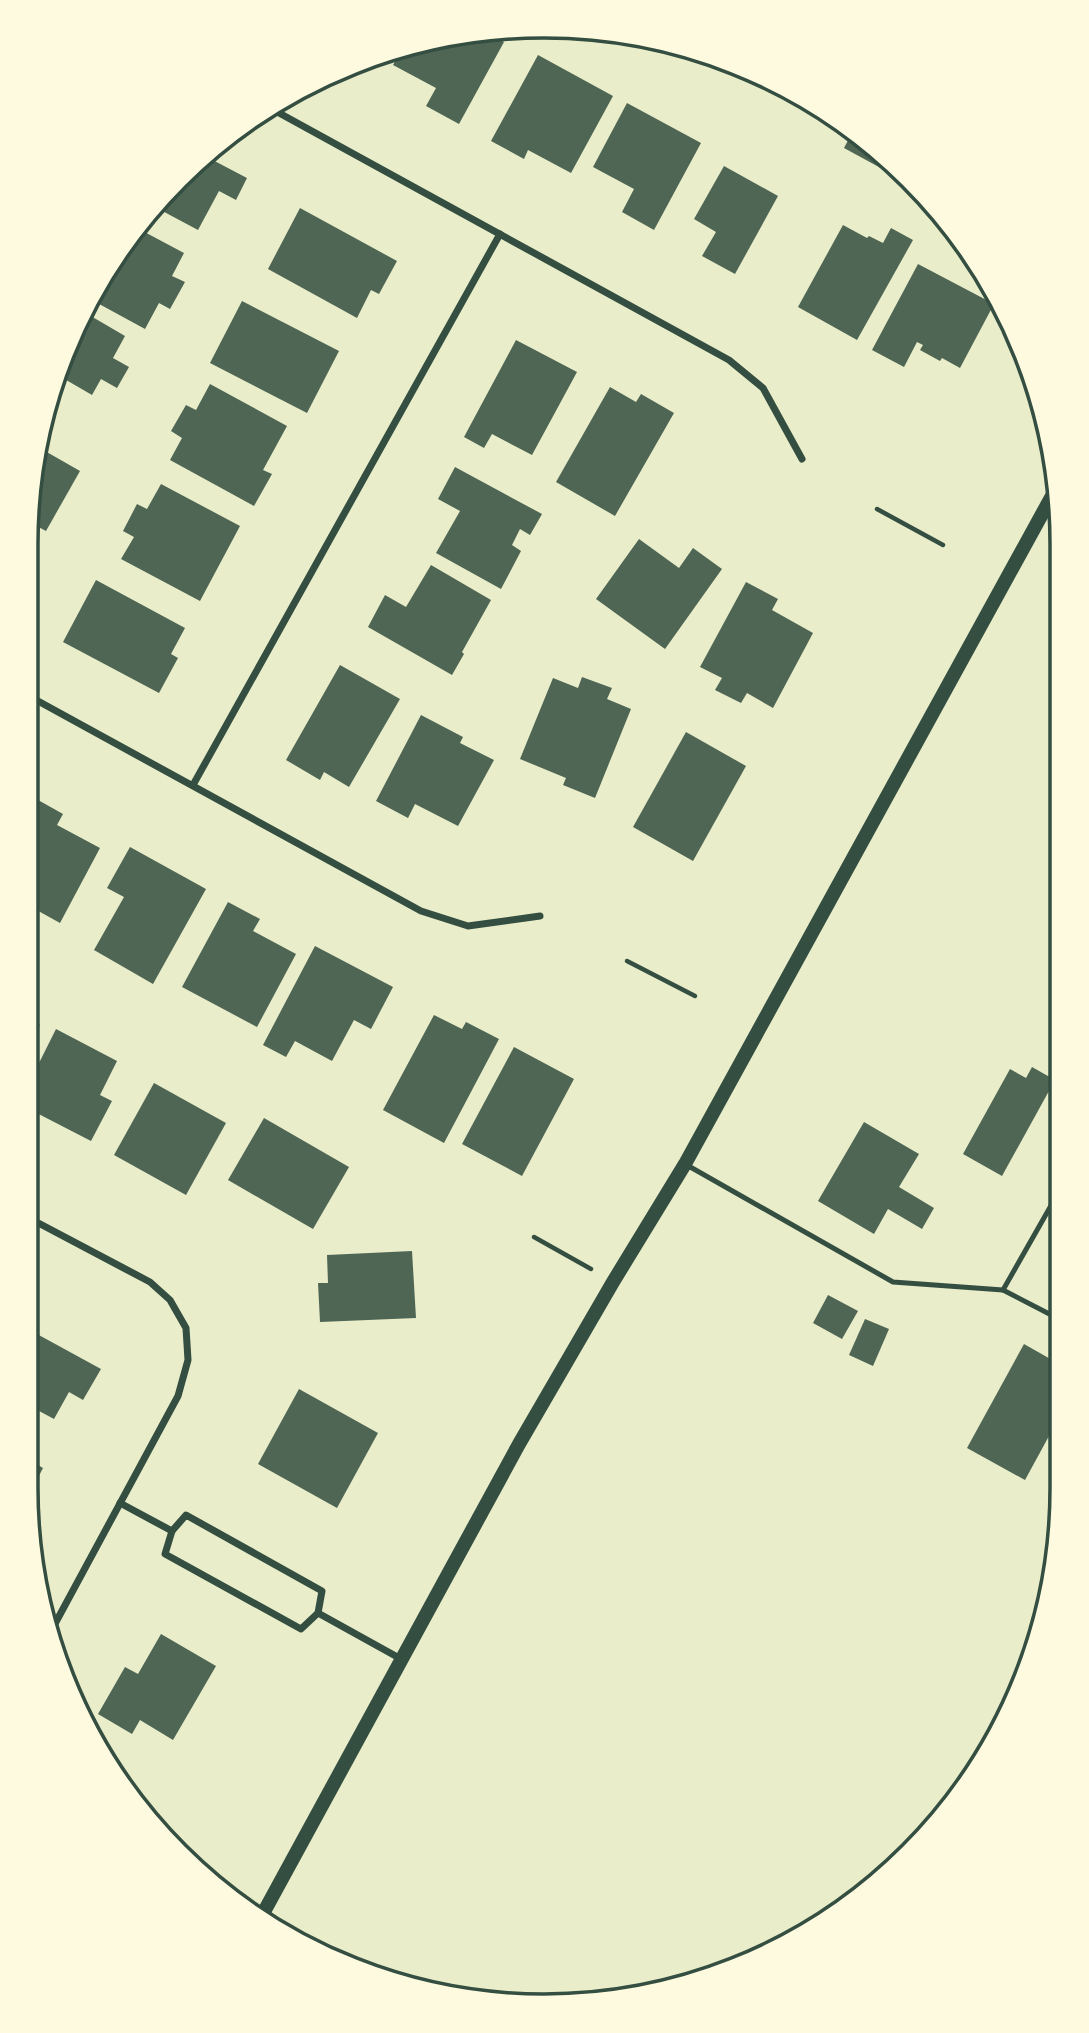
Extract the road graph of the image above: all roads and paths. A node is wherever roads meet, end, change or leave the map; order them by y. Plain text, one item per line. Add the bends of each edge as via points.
1 (280, 113) edge
2 (500, 234) junction
3 (802, 459) dead end
4 (1048, 503) edge
5 (877, 509) dead end
6 (943, 545) dead end
7 (38, 701) edge
8 (194, 785) junction
9 (540, 916) dead end
10 (627, 961) dead end
11 (695, 996) dead end
12 (685, 1164) junction
13 (1050, 1207) edge
14 (38, 1223) edge
15 (534, 1237) dead end
16 (613, 1282) junction
17 (1003, 1290) junction
18 (1050, 1314) edge
19 (120, 1503) junction
20 (172, 1531) junction
21 (318, 1613) junction
22 (57, 1621) edge
23 (401, 1659) junction
24 (265, 1910) edge

1 - 2 street
2 - 3 street via 729,360 763,388
2 - 8 street
4 - 12 main road
5 - 6 path
7 - 8 street
8 - 9 street via 421,911 468,926
10 - 11 path
12 - 16 main road
12 - 17 lane via 893,1282
13 - 17 lane
14 - 19 street via 150,1282 170,1300 186,1328 188,1360 178,1396
15 - 16 path
16 - 23 main road
17 - 18 lane
19 - 20 street
19 - 22 street
20 - 21 street via 186,1516 322,1591
20 - 21 street via 165,1554 301,1629
21 - 23 street
23 - 24 main road

